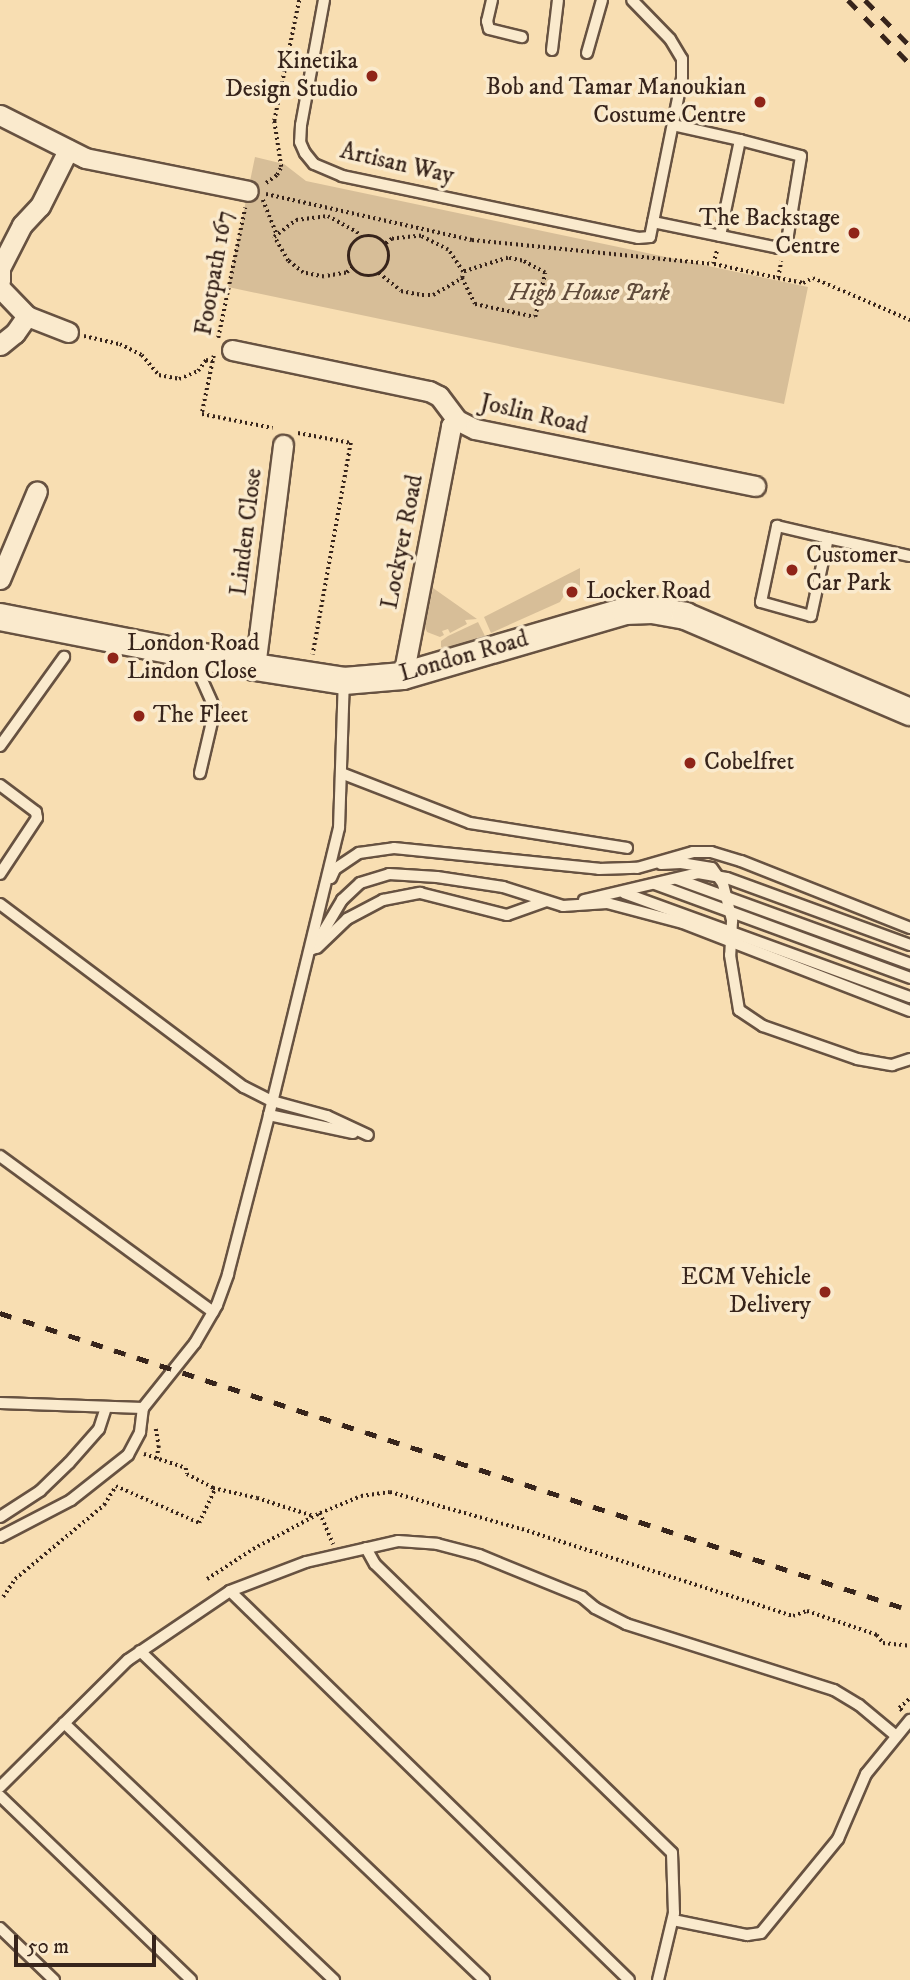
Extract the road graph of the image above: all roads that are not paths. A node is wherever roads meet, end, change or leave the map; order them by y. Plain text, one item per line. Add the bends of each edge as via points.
1 (324, 0) edge
2 (492, 0) edge
3 (558, 0) edge
4 (602, 0) edge
5 (632, 0) edge
6 (522, 37) dead end
7 (552, 50) dead end
8 (587, 53) dead end
9 (0, 115) edge
10 (673, 125) junction
11 (740, 140) junction
12 (68, 150) junction
13 (255, 192) road end
14 (653, 222) junction
15 (720, 236) junction
16 (0, 281) edge
17 (0, 288) edge
18 (27, 316) junction
19 (68, 332) road end
20 (0, 345) edge
21 (232, 351) road end
22 (457, 420) junction
23 (283, 445) dead end
24 (755, 486) dead end
25 (37, 491) dead end
26 (828, 538) junction
27 (910, 556) edge
28 (0, 579) edge
29 (0, 617) edge
30 (198, 656) junction
31 (64, 657) dead end
32 (255, 667) junction
33 (403, 676) junction
34 (344, 681) junction
35 (910, 712) edge
36 (0, 746) edge
37 (200, 773) dead end
38 (341, 773) junction
39 (0, 785) edge
40 (627, 848) dead end
41 (653, 864) junction
42 (0, 874) edge
43 (718, 876) junction
44 (677, 878) junction
45 (655, 884) junction
46 (324, 891) junction
47 (620, 891) junction
48 (727, 895) junction
49 (547, 901) junction
50 (0, 904) edge
51 (563, 906) junction
52 (730, 911) junction
53 (910, 928) edge
54 (732, 930) junction
55 (731, 942) junction
56 (910, 945) edge
57 (307, 959) junction
58 (910, 964) edge
59 (910, 978) edge
60 (910, 997) edge
61 (910, 1011) edge
62 (910, 1059) edge
63 (272, 1101) junction
64 (269, 1115) junction
65 (0, 1156) edge
66 (213, 1312) junction
67 (0, 1403) edge
68 (106, 1406) junction
69 (143, 1408) junction
70 (0, 1517) edge
71 (0, 1536) edge
72 (366, 1548) junction
73 (230, 1591) junction
74 (141, 1651) junction
75 (910, 1720) edge
76 (64, 1723) junction
77 (895, 1735) junction
78 (0, 1787) edge
79 (0, 1796) edge
80 (673, 1920) junction
81 (0, 1928) edge
82 (54, 1980) edge
83 (191, 1980) edge
84 (334, 1980) edge
85 (484, 1980) edge
86 (629, 1980) edge
87 (658, 1980) edge

1 - 14 lane, Artisan Way via 301,125 300,142 314,164 342,176 638,238 650,237
2 - 6 lane via 489,29
3 - 7 lane
4 - 8 lane
5 - 10 lane via 670,39 682,59
9 - 12 street
10 - 11 lane
10 - 14 lane
11 - 15 lane
11 - 15 lane via 801,156 784,248
12 - 13 street via 85,158
12 - 16 street via 40,206 22,225 0,268
14 - 15 lane
17 - 18 street
18 - 19 street
18 - 20 street
21 - 22 street, Joslin Road via 429,391 448,405
22 - 24 street, Joslin Road via 475,429
22 - 33 street, Lockyer Road via 451,426
23 - 32 street, Linden Close
25 - 28 street
26 - 26 lane via 811,616 761,602 778,526
26 - 27 lane
29 - 30 street, London Road
30 - 32 street, London Road
30 - 37 lane via 198,671 215,709
31 - 36 lane
32 - 34 street, London Road
33 - 34 street, London Road
33 - 35 street, London Road via 625,611 652,610 685,616
34 - 38 lane
38 - 40 lane via 470,823
38 - 46 lane via 339,828
39 - 42 lane via 36,812 37,818
41 - 43 lane via 712,868
41 - 46 lane via 599,869 394,848 359,853 335,869
41 - 53 lane via 693,852 711,852
43 - 44 lane via 698,873
43 - 48 lane
43 - 56 lane
44 - 45 lane
44 - 48 lane
45 - 47 lane
45 - 52 lane
46 - 57 lane
47 - 51 lane
47 - 54 lane
48 - 52 lane
48 - 58 lane
49 - 51 lane
49 - 57 lane via 507,915 420,893 383,900 347,919
49 - 57 lane via 503,887 389,874 360,883 342,900
50 - 63 lane via 244,1087
51 - 55 lane via 607,903 683,923
52 - 54 lane
52 - 59 lane
54 - 55 lane
54 - 60 lane
55 - 61 lane
55 - 62 lane via 739,1010 763,1026 858,1059 892,1065
57 - 63 lane
63 - 64 lane
63 - 64 lane via 327,1116 368,1135
64 - 66 lane via 228,1274
65 - 66 lane
66 - 69 lane via 195,1343
67 - 68 lane
68 - 69 lane
68 - 70 lane via 99,1429 69,1462 40,1491
69 - 71 lane via 140,1432 128,1455 71,1500
72 - 73 lane via 306,1562
72 - 77 lane via 411,1541 479,1555 582,1597 626,1623 834,1690 859,1704
72 - 80 lane via 374,1564 672,1853
73 - 74 lane
73 - 86 lane
74 - 76 lane
74 - 85 lane
75 - 77 lane
76 - 78 lane
76 - 84 lane
77 - 80 lane via 857,1790 838,1839 761,1933 747,1935
79 - 83 lane
80 - 87 lane
81 - 82 lane

